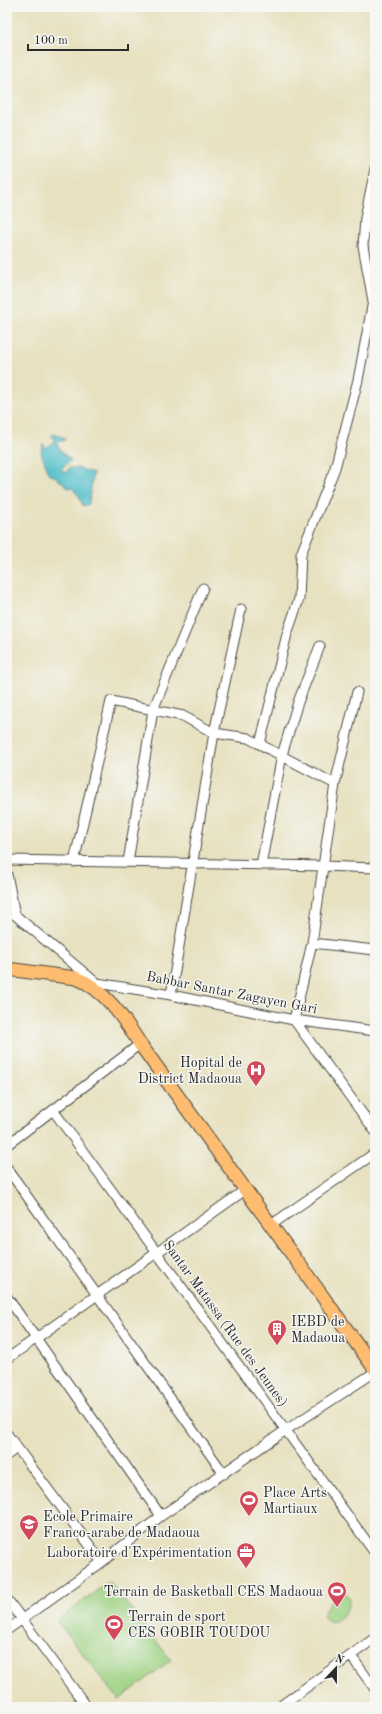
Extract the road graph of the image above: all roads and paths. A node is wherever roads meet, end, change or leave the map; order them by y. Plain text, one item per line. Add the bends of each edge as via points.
1 (375, 169) edge
2 (203, 588) dead end
3 (241, 609) dead end
4 (320, 646) dead end
5 (357, 692) dead end
6 (153, 710) junction
7 (214, 733) junction
8 (260, 744) junction
9 (282, 755) junction
10 (335, 784) junction
11 (7, 860) edge
12 (74, 862) junction
13 (128, 862) junction
14 (191, 863) junction
15 (262, 865) junction
16 (323, 866) junction
17 (375, 868) edge
18 (7, 874) edge
19 (312, 943) junction
20 (375, 950) edge
21 (7, 969) edge
22 (89, 981) junction
23 (171, 994) junction
24 (294, 1020) junction
25 (375, 1031) edge
26 (140, 1044) junction
27 (53, 1110) junction
28 (375, 1131) edge
29 (7, 1145) edge
30 (375, 1153) edge
31 (7, 1168) edge
32 (245, 1190) junction
33 (271, 1225) junction
34 (157, 1252) junction
35 (98, 1294) junction
36 (7, 1297) edge
37 (36, 1338) junction
38 (7, 1359) edge
39 (375, 1369) edge
40 (375, 1372) edge
41 (286, 1430) junction
42 (7, 1434) edge
43 (17, 1448) junction
44 (7, 1455) edge
45 (224, 1474) junction
46 (161, 1516) junction
47 (375, 1553) edge
48 (102, 1562) junction
49 (7, 1599) edge
50 (22, 1620) junction
51 (7, 1630) edge
52 (375, 1638) edge
53 (351, 1656) junction
54 (375, 1689) edge
55 (290, 1699) junction
56 (87, 1707) edge
57 (278, 1707) edge
58 (296, 1707) edge

1 - 8 street via 365,218 363,246 373,301 358,380 335,468 301,554 299,599 287,634
2 - 6 street
3 - 7 street
4 - 9 street via 298,702
5 - 10 street
6 - 7 street via 183,716
6 - 12 street via 111,701
6 - 13 street
7 - 8 street via 248,738
7 - 14 street
8 - 9 street
9 - 10 street
9 - 15 street
10 - 16 street
11 - 12 street
12 - 13 street
13 - 14 street
14 - 15 street
14 - 23 street
15 - 16 street
16 - 17 street
16 - 19 street
18 - 22 street via 15,915
19 - 20 street
19 - 24 street
21 - 22 highway
22 - 23 street, Babbar Santar Zagayen Gari
22 - 26 highway via 126,1020
23 - 24 street, Babbar Santar Zagayen Gari
24 - 25 street, Babbar Santar Zagayen Gari
24 - 28 street
26 - 27 street
26 - 32 highway
27 - 29 street
27 - 34 street, Santar Matassa (Rue des Jeunes)
30 - 33 street
31 - 35 street
32 - 33 highway
32 - 34 street
33 - 39 highway
34 - 35 street
34 - 41 street, Santar Matassa (Rue des Jeunes)
35 - 37 street
35 - 45 street
36 - 37 street
37 - 38 street
37 - 46 street
40 - 41 street
41 - 45 street
41 - 47 street, Santar Matassa (Rue des Jeunes)
42 - 43 street
43 - 44 street
43 - 48 street
45 - 46 street
46 - 48 street
48 - 50 street
49 - 50 street
50 - 51 street
50 - 56 street
52 - 53 street
53 - 54 street
53 - 55 street
55 - 57 street
55 - 58 street

